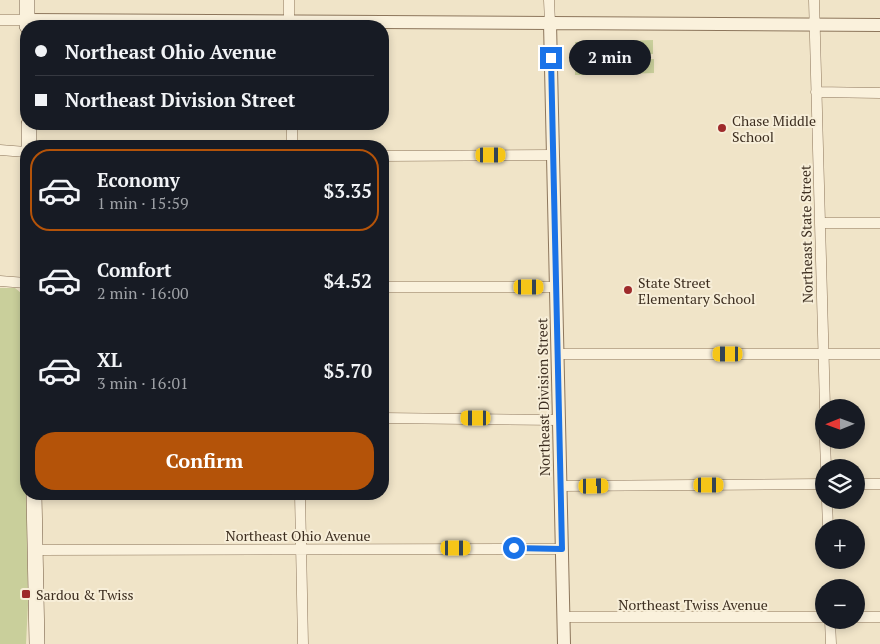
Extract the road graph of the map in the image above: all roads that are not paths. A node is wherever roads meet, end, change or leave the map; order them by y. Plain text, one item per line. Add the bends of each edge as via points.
1 (26, 0) edge
2 (289, 0) edge
3 (549, 0) edge
4 (814, 0) edge
5 (0, 20) edge
6 (27, 20) edge
7 (290, 20) edge
8 (20, 22) edge
9 (550, 23) junction
10 (389, 24) edge
11 (815, 25) junction
12 (880, 25) edge
13 (816, 92) junction
14 (880, 93) edge
15 (0, 150) edge
16 (20, 152) edge
17 (553, 155) junction
18 (389, 156) edge
19 (820, 223) junction
20 (880, 223) edge
21 (0, 281) edge
22 (20, 283) edge
23 (389, 287) edge
24 (556, 287) junction
25 (823, 353) junction
26 (557, 354) junction
27 (880, 354) edge
28 (824, 399) edge
29 (389, 418) edge
30 (559, 420) junction
31 (815, 484) edge
32 (865, 484) edge
33 (880, 484) edge
34 (560, 486) junction
35 (34, 500) edge
36 (300, 500) edge
37 (301, 548) junction
38 (562, 549) junction
39 (35, 550) junction
40 (880, 616) edge
41 (563, 617) junction
42 (815, 617) edge
43 (865, 617) edge
44 (830, 629) edge
45 (35, 644) edge
46 (303, 644) edge
47 (564, 644) edge
48 (831, 644) edge

1 - 6 main road
2 - 7 street
3 - 9 street, Northeast Division Street
4 - 11 street, Northeast State Street
5 - 8 street
9 - 10 street
9 - 11 street
9 - 17 street, Northeast Division Street
11 - 12 street
11 - 13 street, Northeast State Street
13 - 14 street
13 - 19 street, Northeast State Street
15 - 16 street
17 - 18 street
17 - 24 street, Northeast Division Street
19 - 20 street
19 - 25 street, Northeast State Street
21 - 22 street
23 - 24 street
24 - 26 street, Northeast Division Street
25 - 26 street
25 - 27 street
25 - 28 street, Northeast State Street
26 - 30 street, Northeast Division Street
29 - 30 street
30 - 34 street, Northeast Division Street
31 - 34 street
32 - 33 street
34 - 38 street, Northeast Division Street
35 - 39 main road
36 - 37 street
37 - 38 street, Northeast Ohio Avenue
37 - 39 street, Northeast Ohio Avenue
37 - 46 street
38 - 41 street, Northeast Division Street
39 - 45 main road
40 - 43 street
41 - 42 street, Northeast Twiss Avenue
41 - 47 street, Northeast Division Street
44 - 48 street

